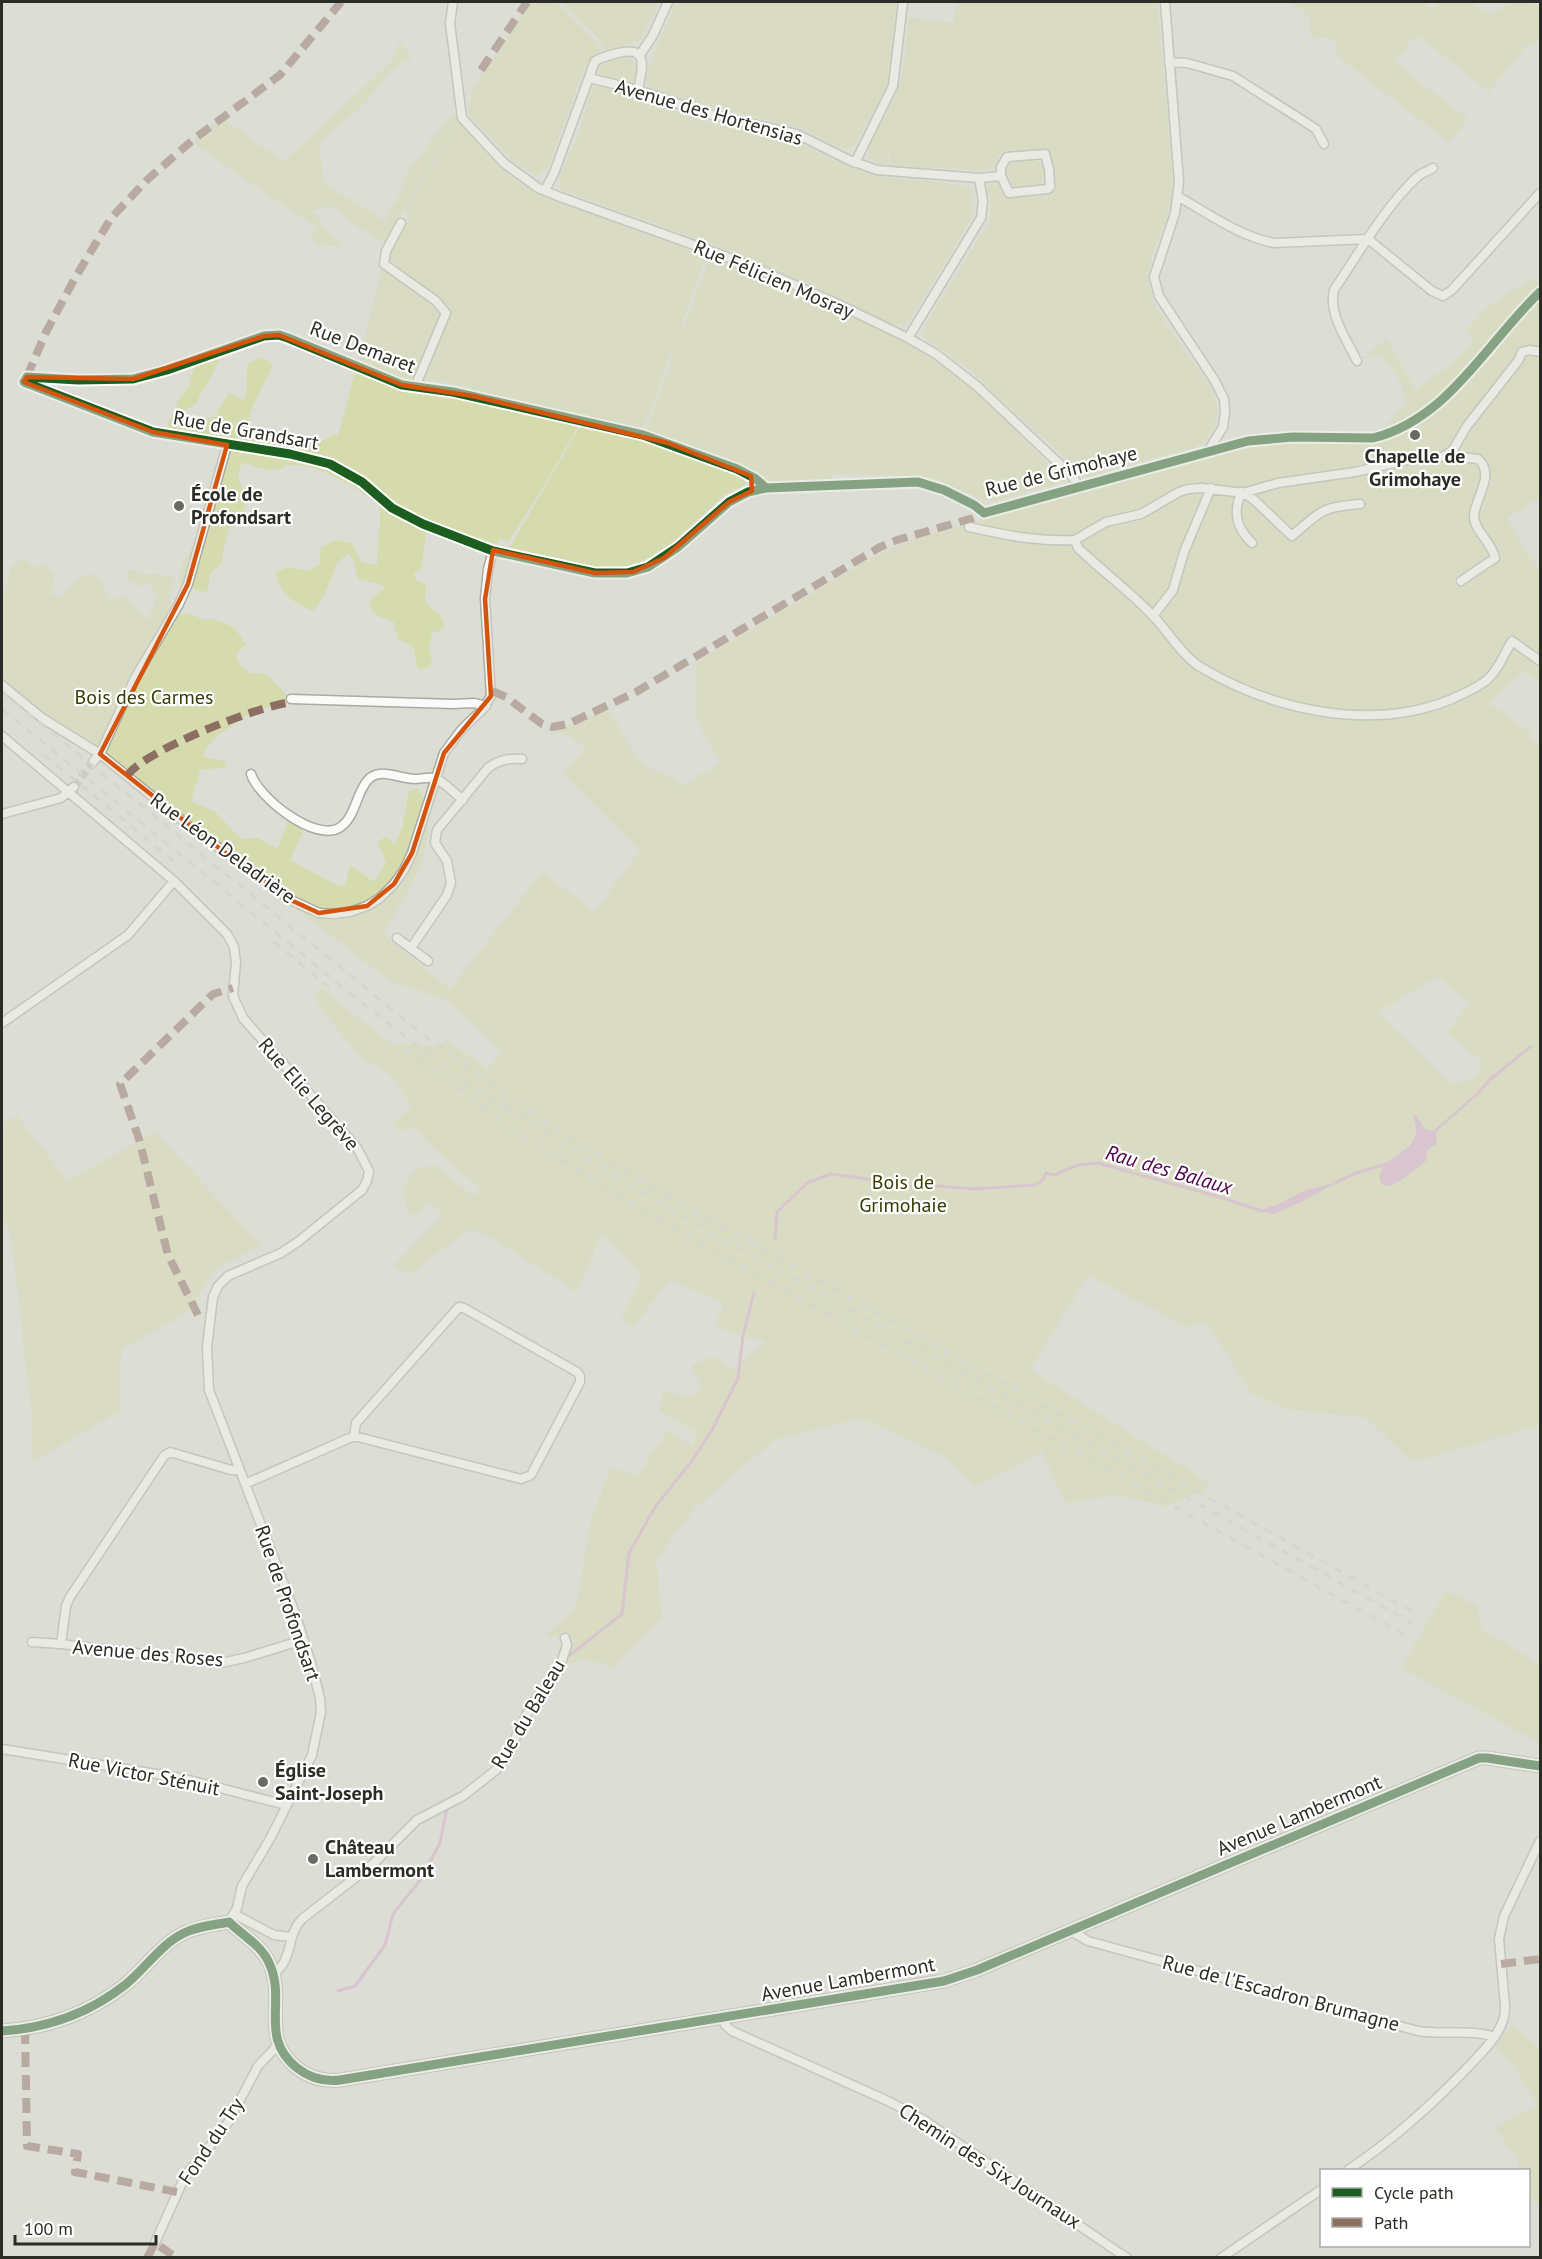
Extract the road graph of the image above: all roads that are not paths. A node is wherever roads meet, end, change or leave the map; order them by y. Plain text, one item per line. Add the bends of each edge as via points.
1 (453, 2) edge
2 (668, 2) edge
3 (903, 2) edge
4 (1165, 2) edge
5 (640, 55) junction
6 (1169, 62) junction
7 (589, 78) junction
8 (638, 90) junction
9 (1324, 144) dead end
10 (855, 163) junction
11 (1433, 168) dead end
12 (1001, 176) junction
13 (979, 178) junction
14 (545, 190) junction
15 (1540, 192) edge
16 (1177, 196) junction
17 (401, 223) dead end
18 (1368, 239) junction
19 (1540, 292) edge
20 (909, 338) junction
21 (1540, 352) edge
22 (1357, 361) dead end
23 (29, 377) joint
24 (415, 387) junction
25 (1223, 427) junction
26 (1234, 444) junction
27 (226, 445) junction
28 (1208, 451) junction
29 (1443, 456) junction
30 (751, 476) junction
31 (1080, 487) junction
32 (766, 488) junction
33 (1211, 488) junction
34 (752, 491) junction
35 (1243, 493) junction
36 (1360, 504) dead end
37 (969, 527) dead end
38 (1075, 540) junction
39 (1252, 543) dead end
40 (493, 550) junction
41 (1461, 581) dead end
42 (1153, 615) junction
43 (1540, 662) edge
44 (2, 685) edge
45 (291, 699) dead end
46 (486, 706) junction
47 (2, 736) edge
48 (100, 754) junction
49 (522, 759) dead end
50 (93, 762) tunnel mouth
51 (251, 774) dead end
52 (434, 778) junction
53 (72, 790) junction
54 (463, 800) junction
55 (2, 814) edge
56 (174, 881) junction
57 (397, 938) dead end
58 (411, 948) junction
59 (428, 961) dead end
60 (2, 1023) edge
61 (354, 1436) junction
62 (239, 1470) junction
63 (245, 1484) junction
64 (256, 1514) joint
65 (565, 1638) dead end
66 (303, 1640) junction
67 (32, 1642) dead end
68 (61, 1644) junction
69 (2, 1749) edge
70 (1540, 1766) edge
71 (286, 1805) junction
72 (1540, 1841) edge
73 (231, 1918) junction
74 (1071, 1931) junction
75 (291, 1937) junction
76 (273, 1974) junction
77 (723, 2018) junction
78 (2, 2031) edge
79 (1495, 2037) junction
80 (278, 2045) junction
81 (1349, 2169) edge
82 (1320, 2190) edge
83 (154, 2243) dead end
84 (1127, 2258) edge
85 (1221, 2258) edge

1 - 14 street, Rue Félicien Mosray via 450,23 462,118 504,163
2 - 5 street
3 - 10 street via 893,86
4 - 6 street
5 - 7 street via 630,51 599,58
5 - 8 street
6 - 9 street via 1188,63 1233,76 1316,129
6 - 16 street
7 - 8 street, Avenue des Hortensias
7 - 14 street, Avenue des Hortensias
8 - 10 street, Avenue des Hortensias via 694,111 797,134
10 - 13 street, Avenue des Hortensias via 877,170
11 - 18 street via 1419,176
12 - 12 street via 1006,158 1045,153 1050,187 1009,193
12 - 13 street, Avenue des Hortensias
13 - 20 street via 981,219
14 - 20 street, Rue Félicien Mosray via 747,264
15 - 18 street via 1443,296
16 - 18 street via 1266,242
16 - 25 street via 1154,277 1159,296 1220,390 1225,412
17 - 24 street via 386,251 384,264 436,301 446,313
18 - 22 street via 1331,300
19 - 26 street, Rue de Grimohaye via 1453,389 1410,425 1373,438 1293,437
20 - 31 street, Rue Félicien Mosray via 977,386
21 - 29 street via 1522,352 1453,450
23 - 24 street, Rue Demaret via 133,379 268,335 288,338
23 - 27 street, Rue de Grandsart via 24,382 27,384 136,426
24 - 30 street, Rue Demaret via 462,393 638,434
25 - 26 street
25 - 28 street
26 - 28 street, Rue de Grimohaye
27 - 40 street, Rue de Grandsart via 330,464 363,482 397,511
27 - 48 street via 188,584 136,676
28 - 31 street, Rue de Grimohaye
29 - 35 street via 1278,483
29 - 41 street via 1478,459 1485,470 1474,515 1495,558
30 - 32 street, Rue Demaret
30 - 34 street
31 - 32 street, Rue de Grimohaye via 984,513 944,489 918,482
32 - 34 street, Rue de Grimohaye
33 - 35 street
33 - 38 street via 1188,489 1147,511 1106,522
33 - 42 street via 1173,590
34 - 40 street, Rue de Grimohaye via 729,502 664,558 633,572 595,573
35 - 36 street via 1292,536 1321,511
35 - 39 street via 1237,502 1237,516 1242,533
37 - 38 street via 1022,539
38 - 42 street via 1088,558
40 - 46 street via 485,587 492,691
42 - 43 street via 1200,667 1253,692 1321,712 1363,715 1439,704 1486,681 1512,640
44 - 48 street, Rue Léon Deladrière via 42,718
45 - 46 street
46 - 52 street, Rue Léon Deladrière via 450,744
47 - 53 street, Rue Elie Legrève
48 - 50 street
48 - 52 street, Rue Léon Deladrière via 293,901 334,915 367,906 394,884 412,853
49 - 54 street via 511,758 488,768
51 - 52 street via 258,788 277,806 303,823 325,831 344,824 372,776
52 - 54 street
53 - 55 street via 61,798
53 - 56 street, Rue Elie Legrève via 79,801
54 - 58 street via 437,830 435,843 447,861 452,883
56 - 60 street via 129,935
56 - 62 street, Rue Elie Legrève via 227,934 234,947 233,996 243,1018 357,1148 369,1171 362,1190 344,1205 281,1253 228,1276 213,1297 207,1347 209,1390
57 - 58 street
58 - 59 street
61 - 61 street via 357,1423 459,1307 580,1376 531,1475 526,1478
61 - 63 street
62 - 63 street, Rue Elie Legrève
62 - 68 street, Avenue des Roses via 167,1453 68,1602
63 - 64 street, Rue Elie Legrève
64 - 66 street, Rue de Profondsart
65 - 75 street, Rue du Baleau via 567,1644 558,1672 531,1706 496,1770 463,1796 417,1820 373,1864 302,1919
66 - 68 street, Avenue des Roses via 221,1663
66 - 71 street, Rue de Profondsart via 321,1712 312,1755
67 - 68 street, Avenue des Roses
69 - 71 street, Rue Victor Sténuit via 182,1778
70 - 74 street, Avenue Lambermont via 1479,1758
71 - 73 street, Rue de Profondsart via 242,1886
72 - 79 street via 1500,1929 1505,2016
73 - 75 street via 274,1935
73 - 76 street via 264,1954
73 - 78 street via 181,1934 127,1983 84,2011 48,2025
74 - 77 street, Avenue Lambermont via 944,1981
74 - 79 street, Rue de l'Escadron Brumagne via 1088,1941 1418,2031
75 - 76 street, Rue du Baleau via 287,1957
76 - 80 street
77 - 80 street, Avenue Lambermont via 340,2080 316,2079 301,2071
77 - 84 street, Chemin des Six Journaux via 728,2029 924,2120
79 - 81 street via 1421,2112
80 - 83 street, Fond du Try via 258,2066 225,2127 185,2176
82 - 85 street

